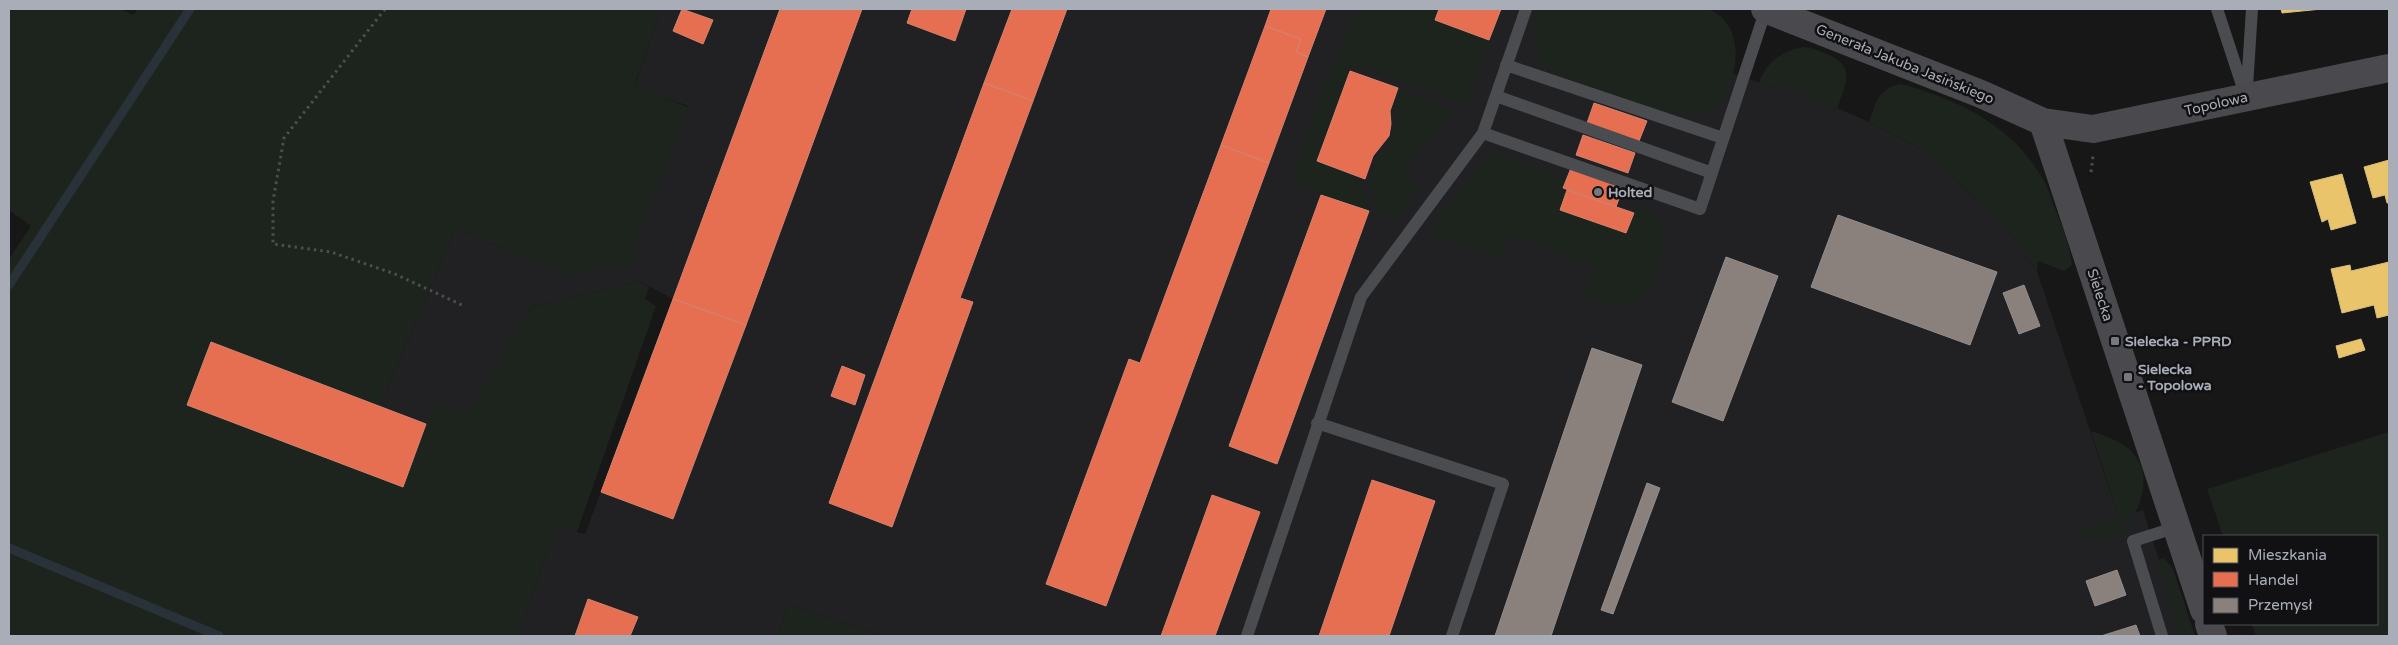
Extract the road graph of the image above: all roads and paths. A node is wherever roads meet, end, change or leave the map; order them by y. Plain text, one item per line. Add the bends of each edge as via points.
1 (385, 9) edge
2 (1526, 9) edge
3 (1766, 9) edge
4 (2217, 9) edge
5 (2252, 9) edge
6 (1506, 65) junction
7 (2389, 68) edge
8 (1496, 96) junction
9 (2246, 97) junction
10 (2043, 122) junction
11 (2093, 129) junction
12 (1483, 134) junction
13 (1722, 138) junction
14 (1712, 173) junction
15 (2091, 173) dead end
16 (464, 306) dead end
17 (1317, 423) junction
18 (2177, 527) junction
19 (2203, 607) edge
20 (1247, 636) edge
21 (1452, 636) edge
22 (2162, 636) edge

1 - 16 path via 284,138 273,201 274,244 331,252 395,274
2 - 6 lane
3 - 10 street, Generała Jakuba Jasińskiego via 1981,94
3 - 13 lane
4 - 9 lane
5 - 9 lane
6 - 8 lane
6 - 13 lane
7 - 9 street, Topolowa
8 - 12 lane
8 - 14 lane
9 - 11 street, Topolowa
10 - 11 street, Topolowa
10 - 18 street, Sielecka
11 - 15 path
12 - 14 lane via 1700,208
12 - 17 lane via 1360,297
13 - 14 lane
17 - 20 lane
17 - 21 lane via 1503,484
18 - 19 street, Sielecka
18 - 22 lane via 2133,541

